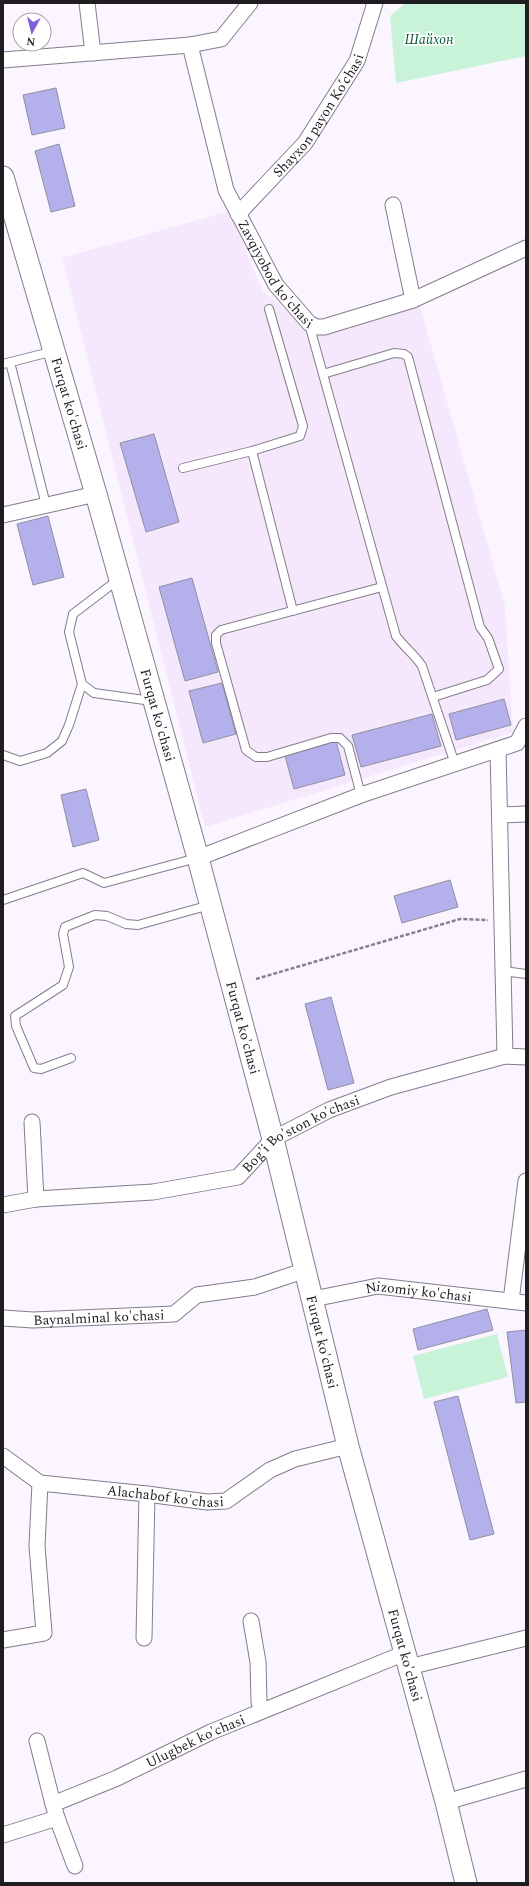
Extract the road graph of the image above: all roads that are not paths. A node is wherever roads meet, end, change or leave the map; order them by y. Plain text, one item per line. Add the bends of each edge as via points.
1 (87, 3) edge
2 (250, 3) edge
3 (375, 3) edge
4 (190, 45) junction
5 (93, 53) junction
6 (3, 60) edge
7 (3, 177) edge
8 (393, 205) dead end
9 (238, 214) junction
10 (526, 248) edge
11 (413, 300) junction
12 (269, 309) dead end
13 (309, 323) junction
14 (54, 350) junction
15 (6, 363) edge
16 (323, 374) junction
17 (252, 451) junction
18 (183, 468) dead end
19 (96, 494) junction
20 (46, 505) junction
21 (3, 515) edge
22 (120, 578) junction
23 (382, 587) junction
24 (294, 611) junction
25 (82, 684) junction
26 (433, 697) junction
27 (153, 701) junction
28 (526, 726) edge
29 (498, 750) junction
30 (3, 755) edge
31 (455, 764) junction
32 (361, 796) junction
33 (526, 814) edge
34 (500, 815) junction
35 (198, 858) junction
36 (3, 900) edge
37 (211, 905) junction
38 (503, 971) junction
39 (526, 974) edge
40 (505, 1056) junction
41 (526, 1057) edge
42 (71, 1058) dead end
43 (32, 1122) dead end
44 (274, 1139) junction
45 (526, 1181) edge
46 (36, 1199) junction
47 (3, 1204) edge
48 (306, 1270) junction
49 (312, 1299) junction
50 (511, 1301) junction
51 (526, 1303) edge
52 (3, 1318) edge
53 (348, 1446) junction
54 (3, 1456) edge
55 (40, 1483) junction
56 (148, 1494) junction
57 (251, 1621) dead end
58 (144, 1638) dead end
59 (526, 1638) edge
60 (3, 1640) edge
61 (407, 1660) junction
62 (262, 1711) junction
63 (37, 1741) dead end
64 (526, 1779) edge
65 (446, 1802) junction
66 (55, 1811) junction
67 (3, 1835) edge
68 (75, 1866) dead end
69 (466, 1883) edge

1 - 5 street
2 - 4 street via 220,39
3 - 9 street, Shayxon payon Ko’chasi via 357,61 305,143
4 - 5 street
4 - 9 street, Zavqiyobod ko'chasi via 226,190
5 - 6 street
7 - 14 main road, Furqat ko'chasi
8 - 11 street
9 - 13 street, Zavqiyobod ko'chasi via 276,285
10 - 11 street, Zavqiyobod ko'chasi
11 - 13 street, Zavqiyobod ko'chasi via 324,327 316,327
12 - 17 lane via 303,426 300,436
13 - 16 lane
14 - 15 lane
14 - 19 main road, Furqat ko'chasi
15 - 20 lane
16 - 23 lane
16 - 26 lane via 394,353 408,357 480,626 488,638 499,669 487,680
17 - 18 lane
17 - 24 lane
19 - 20 street
19 - 22 main road, Furqat ko'chasi
20 - 21 street
22 - 25 lane via 73,614 69,632
22 - 27 main road, Furqat ko'chasi
23 - 24 lane
23 - 26 lane via 396,636 422,666
24 - 32 lane via 220,630 216,635 216,643 246,750 256,757 267,757 330,738 340,738 348,746
25 - 27 lane via 94,693
25 - 30 lane via 62,741 47,753 20,761
26 - 31 lane
27 - 35 main road, Furqat ko'chasi
28 - 29 street via 517,743
29 - 31 street
29 - 34 street
31 - 32 street
32 - 35 street
33 - 34 street
34 - 38 street
35 - 36 lane via 104,883 83,873
35 - 37 main road, Furqat ko'chasi
37 - 42 lane via 138,925 95,915 65,927 63,934 69,967 63,985 15,1016 16,1026 34,1068 41,1069
37 - 44 main road, Furqat ko'chasi
38 - 39 lane
38 - 40 street
40 - 41 street, Bog'i Bo'ston ko'chasi
40 - 44 street, Bog'i Bo'ston ko'chasi via 391,1087 329,1110
43 - 46 street
44 - 46 street, Bog'i Bo'ston ko'chasi via 238,1177 153,1192
44 - 48 main road, Furqat ko'chasi
45 - 50 street
46 - 47 street, Bog'i Bo'ston ko'chasi
48 - 49 main road, Furqat ko'chasi
48 - 52 street, Baynalminal ko'chasi via 255,1287 197,1295 174,1314 33,1320
49 - 50 street, Nizomiy ko'chasi via 378,1286
49 - 53 main road, Furqat ko'chasi
50 - 51 street, Nizomiy ko'chasi
53 - 56 street, Alachabof ko'chasi via 294,1459 270,1470 226,1501 207,1502
53 - 61 main road, Furqat ko'chasi
54 - 55 street
55 - 56 street, Alachabof ko'chasi
55 - 60 street via 37,1546 44,1633
56 - 58 street
57 - 62 street
59 - 61 street, Ulugbek ko'chasi
61 - 62 street, Ulugbek ko'chasi
61 - 65 main road, Furqat ko'chasi
62 - 66 street, Ulugbek ko'chasi via 211,1732
63 - 66 street
64 - 65 street
65 - 69 main road, Furqat ko'chasi
66 - 67 street, Ulugbek ko'chasi
66 - 68 street

